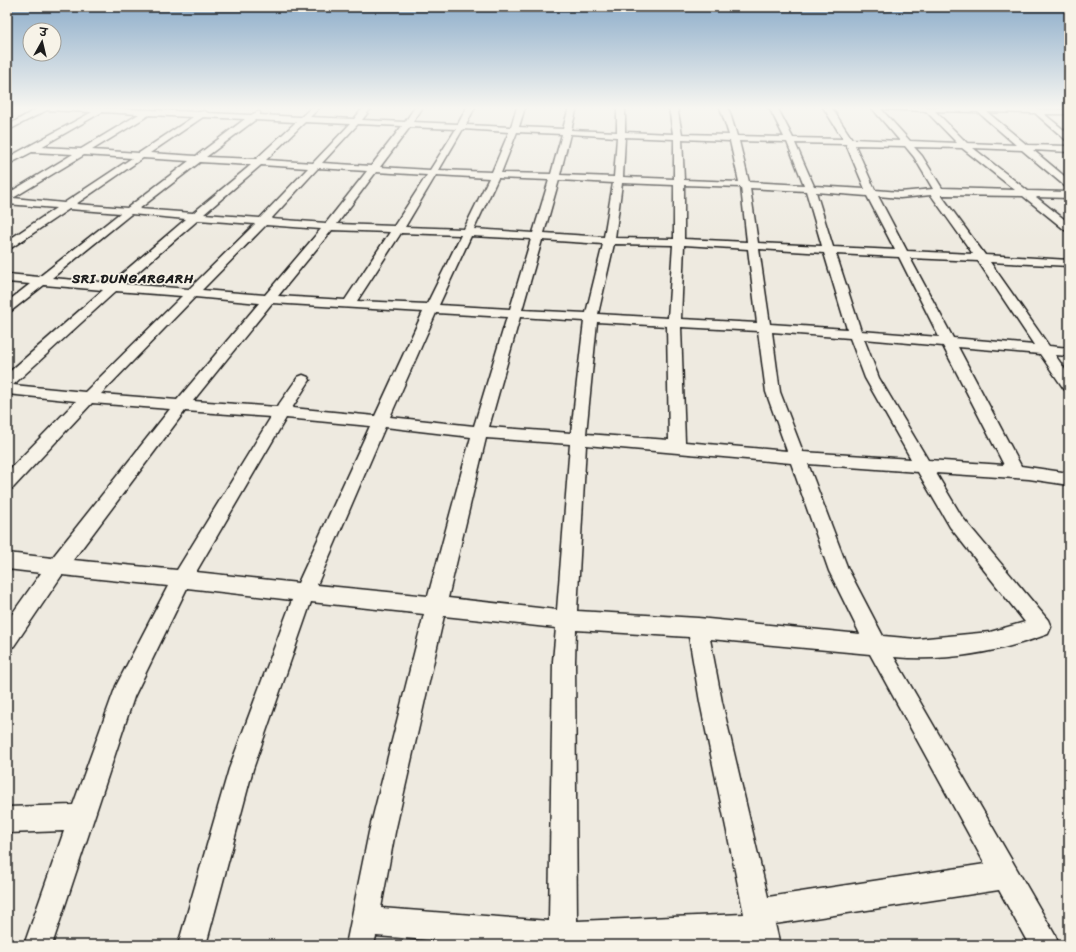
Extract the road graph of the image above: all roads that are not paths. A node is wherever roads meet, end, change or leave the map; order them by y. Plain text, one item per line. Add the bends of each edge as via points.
1 (27, 151) edge
2 (86, 151) edge
3 (92, 151) edge
4 (149, 151) edge
5 (209, 151) edge
6 (270, 151) edge
7 (328, 151) edge
8 (387, 151) edge
9 (446, 151) edge
10 (505, 151) edge
11 (562, 151) edge
12 (620, 151) edge
13 (678, 151) edge
14 (737, 151) edge
15 (795, 151) edge
16 (854, 151) edge
17 (913, 151) edge
18 (973, 151) edge
19 (1031, 151) edge
20 (144, 155) junction
21 (200, 158) junction
22 (7, 162) edge
23 (259, 162) junction
24 (316, 165) junction
25 (374, 168) junction
26 (434, 172) junction
27 (495, 175) junction
28 (555, 177) junction
29 (618, 180) junction
30 (679, 183) junction
31 (745, 185) junction
32 (1069, 185) edge
33 (810, 189) junction
34 (937, 192) junction
35 (872, 193) junction
36 (1024, 193) junction
37 (1069, 194) edge
38 (7, 198) edge
39 (7, 201) edge
40 (66, 206) junction
41 (129, 211) junction
42 (195, 216) junction
43 (263, 222) junction
44 (329, 226) junction
45 (1069, 228) edge
46 (398, 229) junction
47 (468, 232) junction
48 (537, 236) junction
49 (609, 241) junction
50 (679, 242) junction
51 (7, 246) edge
52 (754, 246) junction
53 (828, 251) junction
54 (904, 255) junction
55 (983, 260) junction
56 (1065, 263) edge
57 (1069, 273) edge
58 (7, 278) edge
59 (42, 281) junction
60 (113, 287) junction
61 (193, 294) junction
62 (268, 300) junction
63 (349, 304) junction
64 (7, 308) edge
65 (431, 309) junction
66 (515, 314) junction
67 (590, 318) junction
68 (674, 323) junction
69 (764, 328) junction
70 (855, 334) junction
71 (948, 342) junction
72 (1044, 350) junction
73 (1069, 352) edge
74 (303, 380) dead end
75 (7, 382) edge
76 (1069, 386) edge
77 (7, 389) edge
78 (89, 397) junction
79 (182, 404) junction
80 (282, 412) junction
81 (382, 422) junction
82 (480, 432) junction
83 (578, 439) junction
84 (677, 447) junction
85 (796, 458) junction
86 (924, 465) junction
87 (1016, 472) junction
88 (1069, 479) edge
89 (7, 484) edge
90 (7, 561) edge
91 (57, 566) junction
92 (182, 579) junction
93 (305, 592) junction
94 (436, 606) junction
95 (567, 620) junction
96 (698, 628) junction
97 (7, 639) edge
98 (876, 644) junction
99 (82, 818) junction
100 (7, 820) edge
101 (1005, 875) junction
102 (761, 928) edge
103 (363, 933) edge
104 (563, 940) edge
105 (38, 945) edge
106 (192, 945) edge
107 (1045, 945) edge

1 - 22 street
2 - 38 street
3 - 20 street
4 - 20 street
5 - 21 street
6 - 23 street
7 - 24 street
8 - 25 street
9 - 26 street
10 - 27 street
11 - 28 street
12 - 29 street
13 - 30 street
14 - 31 street
15 - 33 street
16 - 35 street
17 - 34 street
18 - 36 street
19 - 32 street
20 - 21 street
20 - 40 street
21 - 23 street
21 - 41 street
23 - 24 street
23 - 42 street
24 - 25 street
24 - 43 street
25 - 26 street
25 - 44 street
26 - 27 street
26 - 46 street
27 - 28 street
27 - 47 street
28 - 29 street
28 - 48 street
29 - 30 street
29 - 49 street
30 - 31 street
30 - 50 street
31 - 33 street
31 - 52 street
33 - 35 street
33 - 53 street
34 - 35 street via 900,195
34 - 36 street
34 - 55 street
35 - 54 street
36 - 37 street
36 - 45 street
39 - 40 street
40 - 41 street
40 - 51 street
41 - 42 street
41 - 59 street
42 - 43 street
42 - 60 street
43 - 44 street
43 - 61 street
44 - 46 street
44 - 62 street
46 - 47 street
46 - 63 street
47 - 48 street
47 - 65 street
48 - 49 street
48 - 66 street
49 - 50 street
49 - 67 street
50 - 52 street
50 - 68 street
52 - 53 street
52 - 69 street
53 - 54 street
53 - 70 street
54 - 55 street
54 - 71 street
55 - 56 street
55 - 72 street
56 - 57 street
58 - 59 street
59 - 60 street
59 - 64 street
60 - 61 street
60 - 75 street
61 - 62 street
61 - 78 street
62 - 63 street
62 - 79 street
63 - 65 street
65 - 66 street
65 - 81 street
66 - 67 street
66 - 82 street
67 - 68 street
67 - 83 street
68 - 69 street
68 - 84 street
69 - 70 street
69 - 85 street via 773,392
70 - 71 street
70 - 86 street via 872,378
71 - 72 street
71 - 87 street
72 - 73 street
72 - 76 street
74 - 80 street
77 - 78 street
78 - 79 street
78 - 89 street
79 - 80 street
79 - 91 street
80 - 81 street
80 - 92 street
81 - 82 street
81 - 93 street
82 - 83 street
82 - 94 street
83 - 84 street
83 - 95 street
84 - 85 street
85 - 86 street
85 - 98 street via 839,570
86 - 87 street
86 - 98 street via 956,522 1041,627 983,642 917,649
87 - 88 street
90 - 91 street
91 - 92 street
91 - 97 street
92 - 93 street
92 - 99 street via 124,694
93 - 94 street
93 - 106 street via 241,769
94 - 95 street
94 - 103 street via 382,832
95 - 96 street
95 - 104 street via 564,669
96 - 98 street
96 - 102 street via 711,702
98 - 101 street
99 - 100 street
99 - 105 street
101 - 102 street
101 - 107 street
102 - 104 street
103 - 104 street

